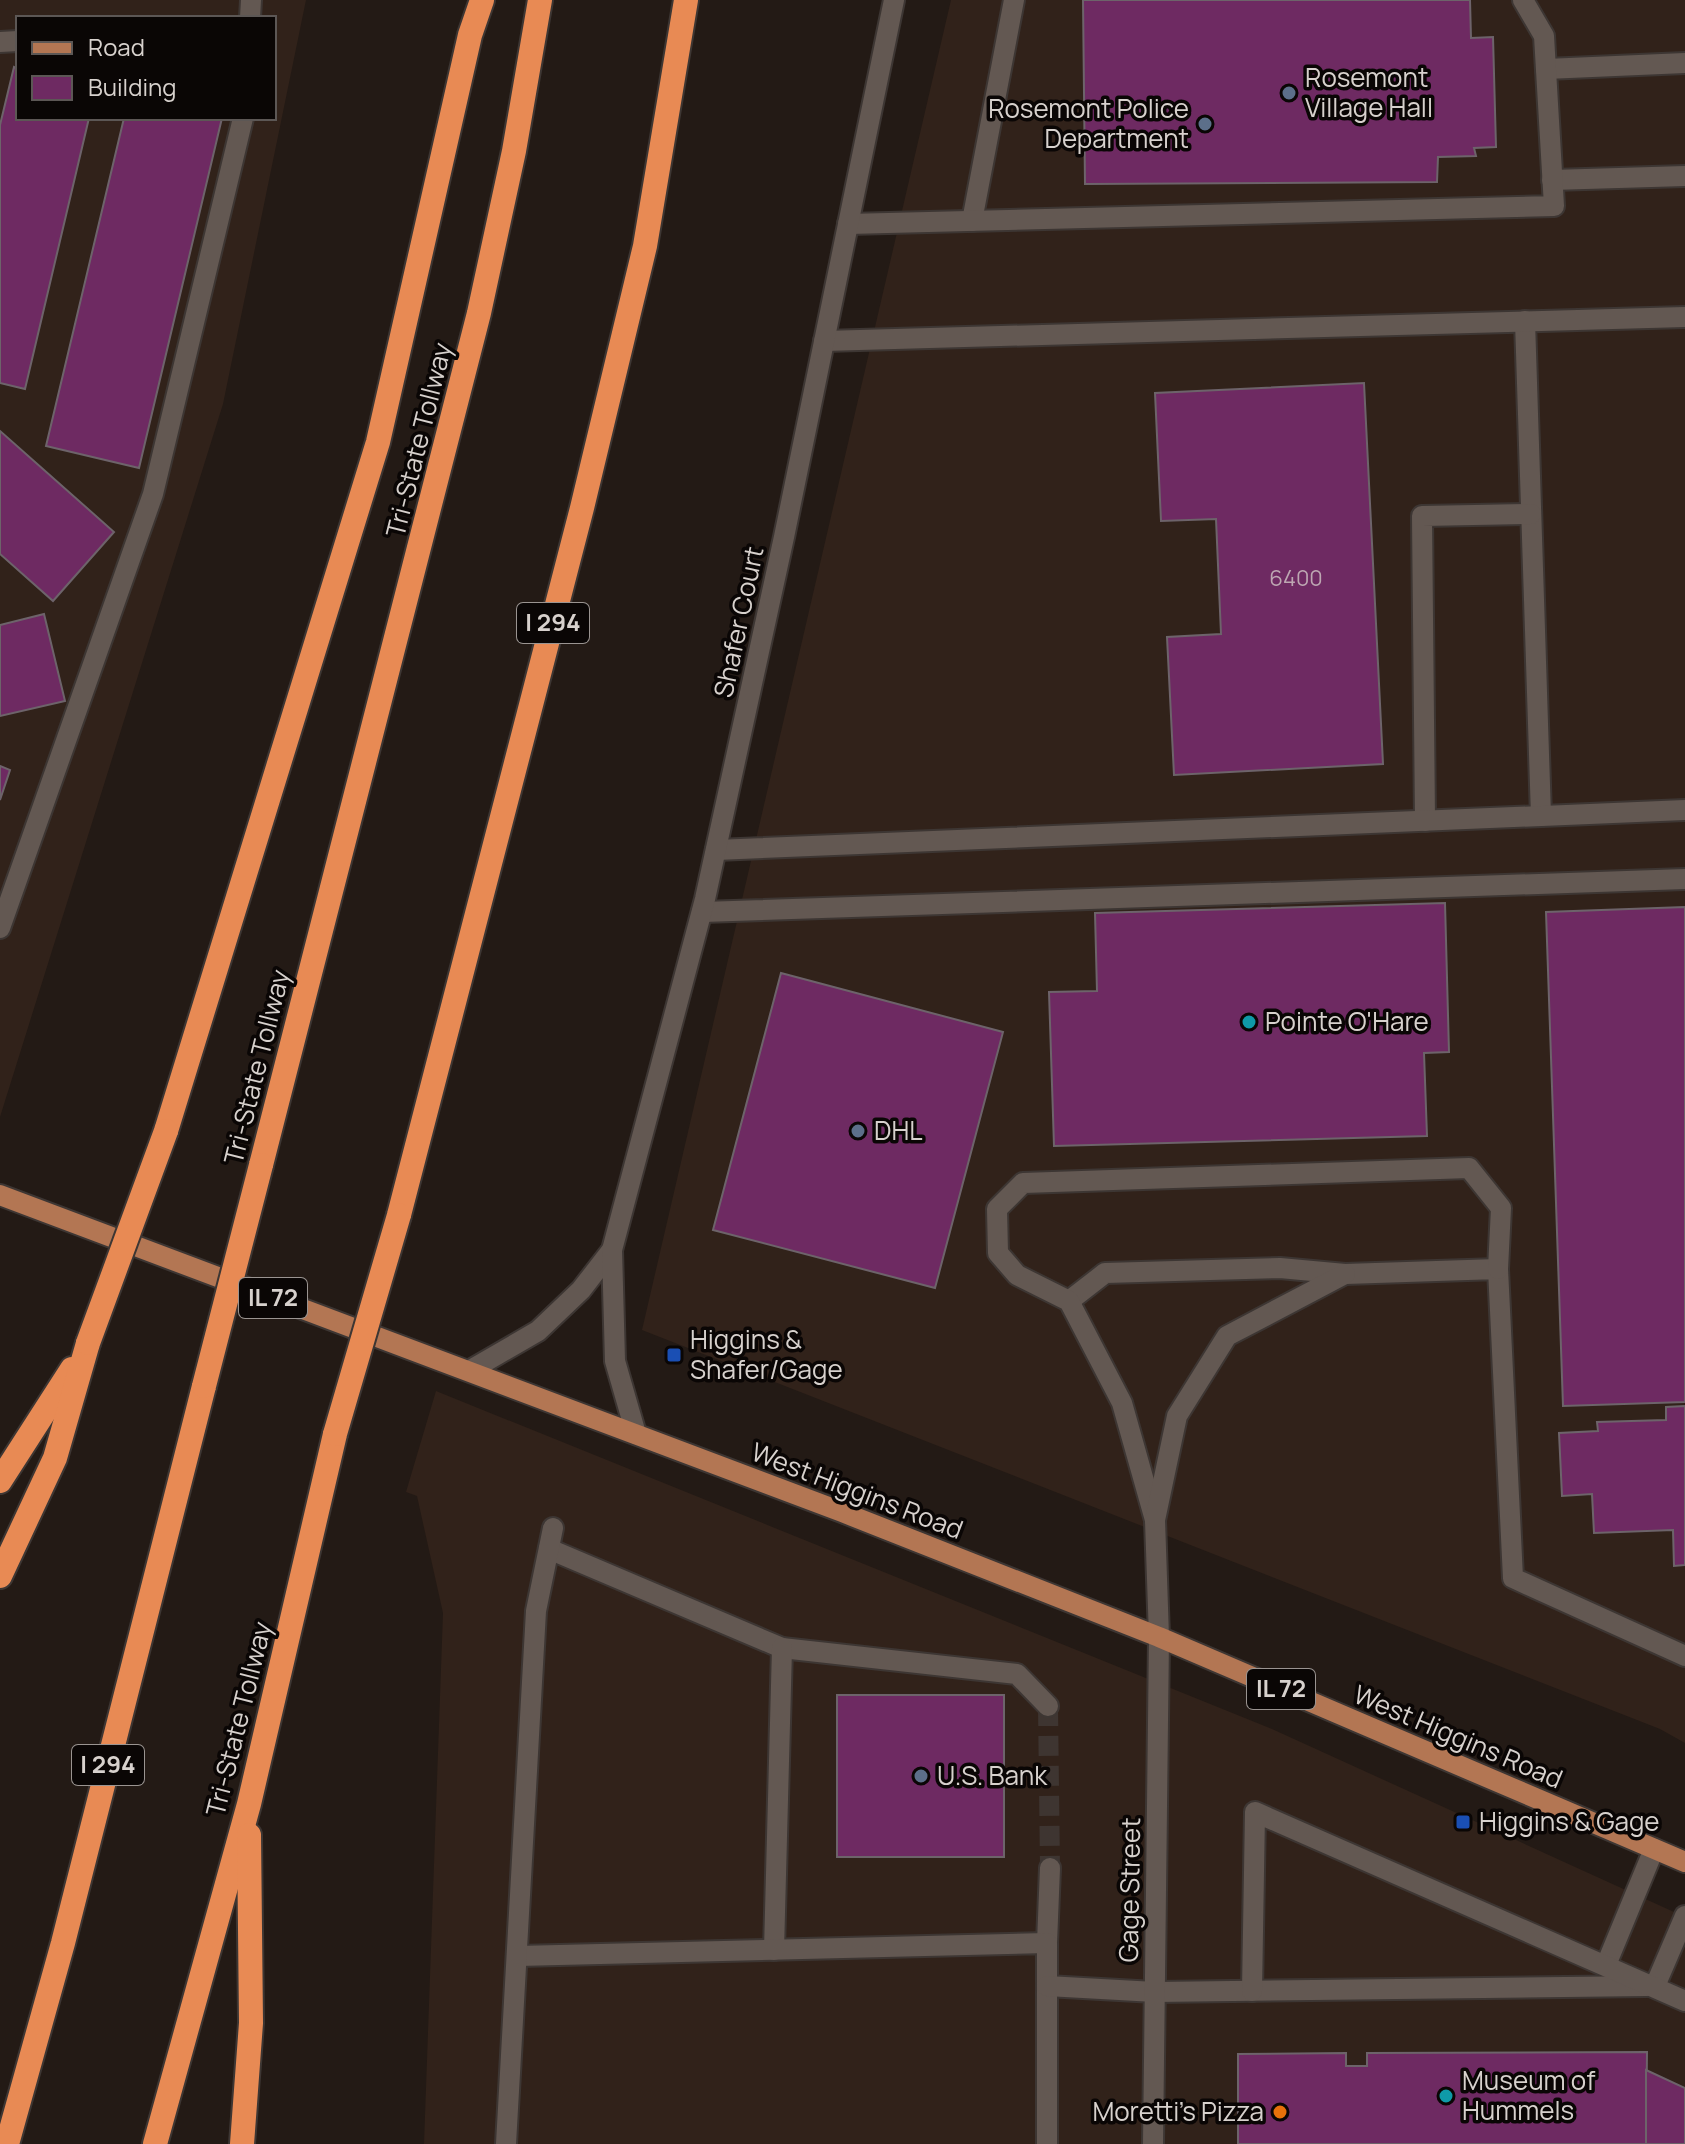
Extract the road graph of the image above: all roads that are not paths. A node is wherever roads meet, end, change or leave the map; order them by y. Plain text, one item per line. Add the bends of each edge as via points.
1 (482, 0) edge
2 (540, 0) edge
3 (686, 0) edge
4 (894, 0) edge
5 (1014, 0) edge
6 (1523, 0) edge
7 (1685, 63) edge
8 (1546, 69) junction
9 (243, 120) edge
10 (1685, 176) edge
11 (1552, 180) junction
12 (972, 221) junction
13 (848, 224) junction
14 (1685, 317) edge
15 (1525, 321) junction
16 (824, 341) junction
17 (1531, 514) junction
18 (1685, 810) edge
19 (1541, 816) junction
20 (1425, 821) junction
21 (716, 850) junction
22 (1685, 879) edge
23 (702, 912) junction
24 (0, 928) edge
25 (0, 1195) edge
26 (612, 1250) junction
27 (1498, 1269) junction
28 (1345, 1274) junction
29 (1069, 1301) junction
30 (88, 1343) junction
31 (469, 1371) junction
32 (636, 1434) junction
33 (0, 1481) edge
34 (1155, 1520) junction
35 (553, 1528) dead end
36 (549, 1549) junction
37 (0, 1576) edge
38 (1159, 1637) junction
39 (782, 1648) junction
40 (1685, 1656) edge
41 (1048, 1706) tunnel mouth
42 (249, 1804) junction
43 (1654, 1849) junction
44 (1685, 1862) edge
45 (1050, 1868) tunnel mouth
46 (1685, 1916) edge
47 (1047, 1943) junction
48 (774, 1950) junction
49 (518, 1956) junction
50 (1606, 1965) junction
51 (1047, 1986) junction
52 (1655, 1986) junction
53 (1252, 1991) junction
54 (1155, 1992) junction
55 (1685, 2001) edge
56 (7, 2144) edge
57 (155, 2144) edge
58 (242, 2144) edge
59 (506, 2144) edge
60 (1047, 2144) edge
61 (1153, 2144) edge

1 - 30 highway, bridge via 378,442 166,1131
2 - 56 highway, Tri-State Tollway / I 294, bridge via 511,166 458,399 67,1928
3 - 42 highway, Tri-State Tollway / I 294, bridge via 641,261 582,508 399,1215 335,1434
4 - 13 street, Shafer Court
5 - 12 street
6 - 8 street via 1544,36
7 - 8 street
8 - 11 street
9 - 24 street via 153,494
10 - 11 street
11 - 12 street via 1554,206
12 - 13 street
13 - 16 street, Shafer Court
14 - 15 street
15 - 16 street
15 - 17 street
16 - 21 street, Shafer Court
17 - 19 street
17 - 20 street via 1422,516
18 - 19 street
19 - 20 street
20 - 21 street
21 - 23 street, Shafer Court
22 - 23 street
23 - 26 street, Shafer Court
25 - 31 main road, West Higgins Road / IL 72
26 - 31 street, Shafer Court via 581,1290 538,1331
26 - 32 street, Shafer Court via 615,1361
27 - 28 street
27 - 29 street via 1501,1208 1469,1168 1023,1183 997,1209 998,1253 1017,1275
27 - 40 street via 1513,1578
28 - 29 street via 1280,1268 1105,1273
28 - 34 street via 1227,1336 1177,1416
29 - 34 street via 1122,1403
30 - 33 highway
30 - 37 highway via 55,1458
31 - 32 main road, West Higgins Road / IL 72
32 - 38 main road, West Higgins Road / IL 72
34 - 38 street, Gage Street
35 - 36 street
36 - 39 street
36 - 49 street via 536,1611
38 - 43 main road, West Higgins Road / IL 72
38 - 54 street, Gage Street
39 - 41 street via 1017,1674
39 - 48 street
42 - 57 highway, Tri-State Tollway / I 294
42 - 58 highway via 251,2023
43 - 44 main road, West Higgins Road / IL 72
43 - 50 street
45 - 47 street
46 - 52 street
47 - 48 street
47 - 51 street
48 - 49 street
49 - 59 street
50 - 52 street
50 - 53 street via 1255,1812
51 - 54 street
51 - 60 street
52 - 53 street
52 - 55 street
53 - 54 street
54 - 61 street, Gage Street

